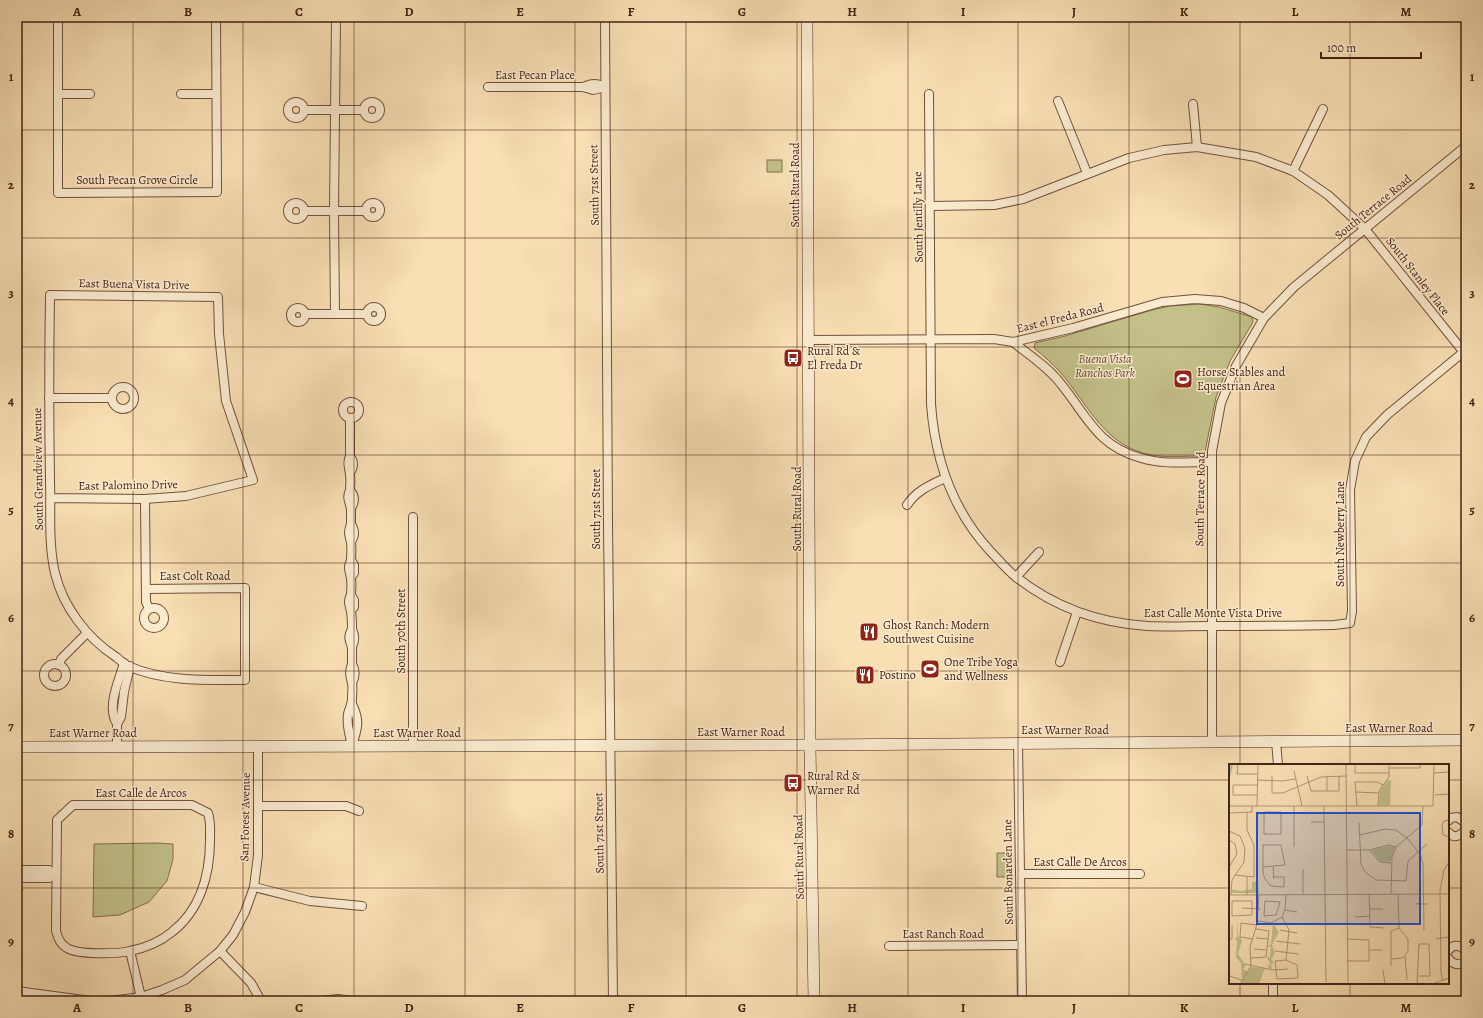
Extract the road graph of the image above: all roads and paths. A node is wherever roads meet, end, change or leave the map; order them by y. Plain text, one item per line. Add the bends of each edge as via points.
1 (58, 17) edge
2 (216, 17) edge
3 (336, 17) edge
4 (605, 17) edge
5 (807, 17) edge
6 (488, 87) dead end
7 (605, 87) junction
8 (58, 94) junction
9 (90, 94) dead end
10 (181, 94) dead end
11 (216, 94) junction
12 (929, 94) dead end
13 (1058, 101) dead end
14 (1193, 104) dead end
15 (1323, 109) dead end
16 (304, 110) dead end
17 (335, 110) junction
18 (364, 110) dead end
19 (1466, 146) edge
20 (1196, 147) junction
21 (1293, 171) junction
22 (1087, 173) junction
23 (930, 206) junction
24 (304, 211) dead end
25 (334, 211) junction
26 (366, 211) dead end
27 (1365, 229) junction
28 (50, 295) joint
29 (305, 314) dead end
30 (336, 314) junction
31 (367, 314) dead end
32 (1264, 318) junction
33 (808, 340) junction
34 (931, 341) junction
35 (1012, 342) junction
36 (1465, 353) edge
37 (49, 398) junction
38 (112, 398) dead end
39 (350, 418) dead end
40 (1211, 462) junction
41 (945, 478) junction
42 (253, 480) joint
43 (50, 498) junction
44 (145, 499) junction
45 (907, 504) dead end
46 (413, 517) dead end
47 (1039, 552) dead end
48 (1016, 577) junction
49 (146, 588) junction
50 (148, 609) dead end
51 (1076, 612) junction
52 (1350, 623) joint
53 (1212, 626) junction
54 (87, 633) junction
55 (1060, 662) dead end
56 (59, 665) dead end
57 (127, 665) junction
58 (245, 680) joint
59 (1466, 740) edge
60 (1212, 742) junction
61 (1276, 742) junction
62 (1018, 743) junction
63 (610, 745) junction
64 (810, 745) junction
65 (117, 746) junction
66 (258, 746) junction
67 (352, 746) junction
68 (413, 746) junction
69 (17, 747) edge
70 (1278, 764) edge
71 (258, 806) junction
72 (359, 811) dead end
73 (1449, 820) edge
74 (1466, 823) edge
75 (1466, 829) edge
76 (1449, 834) edge
77 (17, 870) edge
78 (56, 874) junction
79 (1020, 874) junction
80 (1140, 874) dead end
81 (17, 878) edge
82 (254, 887) junction
83 (362, 906) dead end
84 (1021, 945) junction
85 (889, 946) dead end
86 (1449, 950) edge
87 (130, 951) junction
88 (220, 951) junction
89 (1466, 951) edge
90 (1449, 959) edge
91 (1466, 961) edge
92 (1273, 984) edge
93 (17, 991) edge
94 (141, 997) junction
95 (91, 1001) edge
96 (110, 1001) edge
97 (262, 1001) edge
98 (321, 1001) edge
99 (352, 1001) edge
100 (614, 1001) edge
101 (814, 1001) edge
102 (1022, 1001) edge
103 (1273, 1001) edge

1 - 8 street, South Pecan Grove Circle
2 - 11 street, South Pecan Grove Circle
3 - 17 street
4 - 7 street, South 71st Street
5 - 33 main road, South Rural Road
6 - 7 street, East Pecan Place via 583,87 593,90
7 - 63 street, South 71st Street
8 - 9 street
8 - 11 street, South Pecan Grove Circle via 58,193 217,192
10 - 11 street
12 - 23 street, South Jentilly Lane
13 - 22 street
14 - 20 street
15 - 21 street
16 - 17 street
17 - 18 street
17 - 25 street
19 - 27 street, South Terrace Road
20 - 21 street via 1256,157
20 - 22 street via 1164,150 1128,158
21 - 27 street via 1328,195
22 - 23 street via 1023,199 994,204
23 - 34 street, South Jentilly Lane
24 - 25 street
25 - 26 street
25 - 30 street
27 - 32 street, South Terrace Road via 1294,287
27 - 36 street, South Stanley Place
28 - 37 street, South Grandview Avenue
28 - 42 street, East Buena Vista Drive via 218,296 226,401
29 - 30 street
30 - 31 street
32 - 35 street, East el Freda Road via 1221,301 1195,298 1162,302 1073,328
32 - 40 street, South Terrace Road via 1236,366 1221,403
33 - 34 street, East el Freda Road
33 - 64 main road, South Rural Road
34 - 35 street, East el Freda Road via 994,339
34 - 41 street, East Calle Monte Vista Drive via 932,427
35 - 40 street via 1061,383 1093,428 1113,446 1142,458 1162,462
36 - 52 street, South Newberry Lane via 1387,415 1366,437 1355,461 1350,490
37 - 38 street
37 - 43 street, South Grandview Avenue
39 - 67 street via 350,456 353,461 350,490 354,495 354,504 351,508 351,524 354,530 351,542 351,560 354,565 351,595 354,607 351,610 352,630 355,634 352,664 355,678 352,683 352,704 348,724
40 - 53 street, South Terrace Road
41 - 45 street via 913,495
41 - 48 street, East Calle Monte Vista Drive via 957,507 980,540
42 - 44 street, East Palomino Drive via 186,496
43 - 44 street, East Palomino Drive
43 - 54 street, South Grandview Avenue via 51,546 55,574 67,605
44 - 49 street
46 - 68 street, South 70th Street
47 - 48 street
48 - 51 street, East Calle Monte Vista Drive via 1042,595
49 - 50 street
49 - 58 street, East Colt Road via 245,588
51 - 53 street, East Calle Monte Vista Drive via 1099,619 1148,626
51 - 55 street
52 - 53 street, East Calle Monte Vista Drive via 1334,626
53 - 60 street, South Terrace Road
54 - 56 street via 61,659
54 - 57 street, South Grandview Avenue via 105,650
57 - 58 street, South Grandview Avenue via 162,676
57 - 65 street via 113,718 117,724
59 - 61 main road, East Warner Road
60 - 61 main road, East Warner Road
60 - 62 main road, East Warner Road
61 - 70 street
62 - 64 main road, East Warner Road
62 - 79 street, South Bonarden Lane
63 - 64 main road, East Warner Road
63 - 68 main road, East Warner Road
63 - 100 street, South 71st Street
64 - 101 main road, South Rural Road
65 - 66 main road, East Warner Road
65 - 69 main road, East Warner Road
66 - 67 main road, East Warner Road
66 - 71 street, San Forest Avenue
67 - 68 main road, East Warner Road
71 - 72 street via 346,806
71 - 82 street, San Forest Avenue via 258,855
73 - 74 street via 1457,817
75 - 76 street via 1461,835
77 - 78 street via 50,870
78 - 81 street via 49,878
78 - 87 street via 56,931 59,941 66,948 90,953
78 - 87 street, East Calle de Arcos via 57,820 73,805 192,805 208,813 208,871 202,892 193,908 172,932 156,943
79 - 80 street, East Calle De Arcos
79 - 84 street, South Bonarden Lane
82 - 83 street via 310,901
82 - 88 street, San Forest Avenue via 233,935
84 - 85 street, East Ranch Road
84 - 102 street, South Bonarden Lane
86 - 89 street via 1455,945
87 - 94 street
88 - 94 street, San Forest Avenue via 185,980
88 - 97 street via 251,983
90 - 91 street via 1456,964
92 - 103 street
93 - 95 street
94 - 96 street, San Forest Avenue
98 - 99 street

